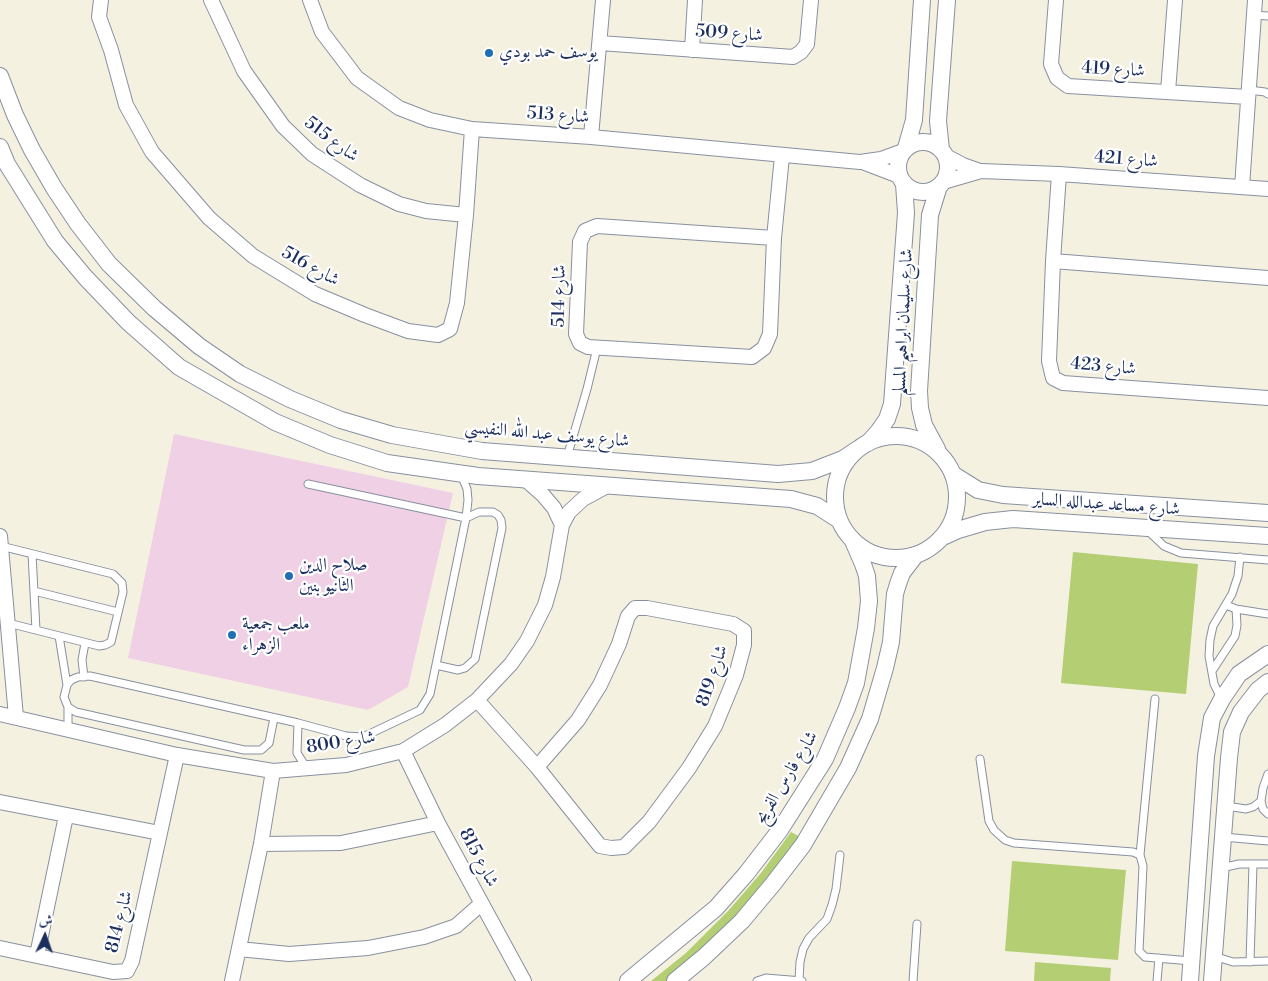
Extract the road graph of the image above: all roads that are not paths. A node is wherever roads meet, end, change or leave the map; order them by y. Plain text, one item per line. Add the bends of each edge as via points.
1 (101, 0) edge
2 (211, 0) edge
3 (310, 0) edge
4 (603, 0) edge
5 (695, 0) edge
6 (811, 0) edge
7 (922, 0) edge
8 (947, 0) edge
9 (1056, 0) edge
10 (1175, 0) edge
11 (1255, 0) edge
12 (1261, 15) edge
13 (600, 43) junction
14 (692, 50) junction
15 (0, 76) edge
16 (1168, 92) junction
17 (1248, 94) junction
18 (1268, 94) edge
19 (472, 129) junction
20 (591, 137) junction
21 (0, 147) edge
22 (904, 149) junction
23 (943, 153) junction
24 (782, 156) junction
25 (860, 162) junction
26 (981, 171) junction
27 (1059, 174) junction
28 (902, 180) junction
29 (941, 184) junction
30 (1242, 187) junction
31 (1268, 189) edge
32 (466, 215) junction
33 (774, 238) junction
34 (1053, 261) junction
35 (1268, 278) edge
36 (898, 329) junction
37 (922, 329) junction
38 (597, 348) junction
39 (1268, 398) edge
40 (862, 446) junction
41 (941, 455) junction
42 (567, 458) junction
43 (461, 474) junction
44 (954, 475) junction
45 (525, 479) junction
46 (308, 484) dead end
47 (607, 486) junction
48 (1268, 513) edge
49 (466, 518) junction
50 (839, 520) junction
51 (562, 525) junction
52 (1144, 527) junction
53 (945, 536) junction
54 (1268, 536) edge
55 (0, 541) edge
56 (853, 541) junction
57 (32, 554) junction
58 (915, 556) junction
59 (1240, 558) junction
60 (1268, 560) edge
61 (34, 591) junction
62 (1226, 606) junction
63 (1236, 609) junction
64 (118, 612) junction
65 (1268, 614) edge
66 (8, 623) junction
67 (36, 630) junction
68 (59, 636) junction
69 (85, 643) junction
70 (1268, 654) edge
71 (436, 665) junction
72 (1212, 671) junction
73 (84, 677) junction
74 (1268, 682) edge
75 (67, 684) junction
76 (1155, 699) dead end
77 (1222, 699) junction
78 (478, 700) junction
79 (68, 708) junction
80 (0, 714) edge
81 (16, 717) junction
82 (274, 718) junction
83 (298, 724) junction
84 (68, 730) junction
85 (1208, 738) junction
86 (1231, 742) junction
87 (403, 751) junction
88 (177, 755) junction
89 (980, 759) dead end
90 (537, 767) junction
91 (310, 768) junction
92 (273, 771) junction
93 (1268, 774) edge
94 (0, 802) edge
95 (1261, 802) junction
96 (1225, 806) junction
97 (1268, 814) edge
98 (66, 816) junction
99 (438, 822) junction
100 (160, 833) junction
101 (1223, 838) junction
102 (1268, 841) edge
103 (261, 844) junction
104 (840, 855) dead end
105 (1140, 855) junction
106 (1253, 864) junction
107 (1268, 864) edge
108 (1221, 869) junction
109 (1196, 892) junction
110 (1219, 895) junction
111 (481, 904) junction
112 (917, 924) dead end
113 (0, 948) edge
114 (239, 949) junction
115 (1214, 954) junction
116 (36, 955) junction
117 (1159, 958) junction
118 (1191, 960) junction
119 (1268, 961) edge
120 (1250, 962) junction
121 (232, 981) edge
122 (524, 981) edge
123 (628, 981) edge
124 (675, 981) edge
125 (757, 981) edge
126 (800, 981) edge
127 (913, 981) edge
128 (1157, 981) edge
129 (1190, 981) edge
130 (1212, 981) edge

1 - 32 street, شارع 516 via 99,17 126,105 152,152 209,218 253,256 315,294 408,331 438,335 450,329 457,303
2 - 32 street, شارع 515 via 244,72 282,126 312,154 399,204 426,211
3 - 19 street, شارع 513 via 322,32 357,78 398,108 430,120
4 - 13 street
5 - 14 street
6 - 14 street, شارع 509 via 808,39 797,55
7 - 22 street via 914,120
8 - 23 street via 938,121
9 - 16 street, شارع 419 via 1051,64 1057,78 1068,86
10 - 16 street
11 - 12 street
12 - 17 street
13 - 14 street, شارع 509
13 - 20 street
15 - 42 street, شارع يوسف عبد الله النفيسي via 32,150 78,224 109,264 154,308 234,370 332,417 392,435 482,451
16 - 17 street, شارع 419
17 - 18 lane
17 - 30 street
19 - 20 street, شارع 513
19 - 32 street, شارع 516
20 - 24 street, شارع 513
21 - 43 street via 7,164 55,240 128,322 179,367 275,422 330,446 387,463
22 - 23 street via 922,141
22 - 25 street, شارع 513 via 881,159
22 - 28 street via 897,168
23 - 26 street, شارع 421
23 - 29 street via 948,165
24 - 25 street, شارع 513
24 - 33 street, شارع 514
25 - 28 street, شارع 513
26 - 27 street, شارع 421
26 - 29 street, شارع 421
27 - 30 street, شارع 421
27 - 34 street, شارع 423
28 - 29 street via 910,188 924,192
28 - 36 street, شارع سليمان ابراهيم المسلم via 906,213
29 - 37 street, شارع سليمان ابراهيم المسلم via 930,215
30 - 31 street, شارع 421
33 - 38 street, شارع 514 via 770,334 764,348 752,357
33 - 38 street, شارع 514 via 597,226 585,231 580,242 576,334 580,342
34 - 35 street
34 - 39 street, شارع 423 via 1049,361 1053,378 1063,384
36 - 37 street via 900,334 910,338 915,338
36 - 40 street, شارع سليمان ابراهيم المسلم via 892,404 878,432
37 - 41 street, شارع سليمان ابراهيم المسلم via 920,408 931,441
38 - 42 lane
40 - 41 street via 886,437 906,437 925,443
40 - 42 street, شارع يوسف عبد الله النفيسي via 843,459 812,471 778,474
40 - 50 street via 844,464 837,482 835,501
41 - 44 street
43 - 45 street
43 - 49 lane via 467,489
44 - 48 street, شارع مساعد عبدالله الساير via 978,490 1003,495
44 - 53 street via 958,496 955,517
45 - 47 street
45 - 51 street via 554,508
46 - 49 lane
47 - 50 street via 791,499 816,506
47 - 51 street, شارع 800 via 583,499 569,512
49 - 71 lane
49 - 71 lane via 479,512 493,512 501,520 502,528 475,659 458,670
50 - 56 street
51 - 78 street, شارع 800 via 554,577 536,625 511,664
52 - 53 street, شارع مساعد عبدالله الساير via 1013,519 978,524
52 - 54 street, شارع مساعد عبدالله الساير
52 - 59 lane via 1172,551
53 - 58 street via 932,548
55 - 57 lane
55 - 66 street
56 - 58 street via 882,557 899,559
56 - 123 street, شارع فارس الفريح via 866,576 869,601 866,628 856,683 825,759 780,830 716,908
57 - 61 lane
57 - 64 lane via 113,574 122,583
58 - 124 street via 898,584 885,668 870,719 848,768 802,844 742,921
59 - 60 lane
59 - 62 lane via 1238,576
61 - 64 lane
61 - 67 lane
62 - 63 lane
62 - 72 lane via 1213,626 1209,656
63 - 65 lane
63 - 72 lane via 1235,636
64 - 69 lane via 111,642 105,646
66 - 67 lane
66 - 81 street
67 - 68 lane
68 - 69 lane
68 - 75 lane
69 - 73 lane
70 - 77 street via 1239,674
71 - 83 lane via 430,694 420,710 363,737
72 - 77 lane
73 - 75 lane
73 - 82 lane
74 - 86 street via 1241,712
75 - 79 lane via 64,697
76 - 105 lane
77 - 85 street via 1212,718
78 - 87 street, شارع 800
78 - 90 street, شارع 819
79 - 82 lane via 244,750 261,750 268,743
79 - 84 lane
80 - 81 street, شارع 800
81 - 84 street, شارع 800
82 - 83 lane
83 - 91 lane via 297,753
84 - 88 street, شارع 800
85 - 86 street via 1218,746
85 - 109 street
86 - 96 street
87 - 91 street, شارع 800 via 346,765
87 - 99 street, شارع 815
88 - 92 street, شارع 800
88 - 100 street, شارع 814
89 - 105 lane via 989,821 1005,840
90 - 90 street, شارع 819 via 600,846 624,847 649,822 716,726 736,675 744,645 744,631 733,624 635,608 628,616 600,684 578,720
91 - 92 street, شارع 800
92 - 103 street
93 - 95 lane
94 - 98 street
95 - 96 lane via 1246,809
95 - 97 lane
96 - 101 street
98 - 100 street
98 - 116 street
99 - 103 street via 341,844
99 - 111 street, شارع 815
100 - 116 street, شارع 814 via 132,961 127,971 113,972
101 - 102 lane
101 - 108 street
103 - 114 street
104 - 126 lane via 832,905 827,919 803,949
105 - 117 lane via 1143,866 1139,951 1145,957
106 - 107 lane
106 - 108 lane
106 - 120 lane
108 - 110 street
109 - 110 street via 1210,889
109 - 118 street
110 - 115 street
111 - 114 street via 456,926 424,937 368,948 289,954
111 - 122 street, شارع 815
112 - 127 lane
113 - 116 street, شارع 814
114 - 121 street
115 - 120 lane via 1233,962
115 - 130 street
117 - 118 lane
117 - 128 lane
118 - 129 street
119 - 120 lane
125 - 126 lane via 766,978

